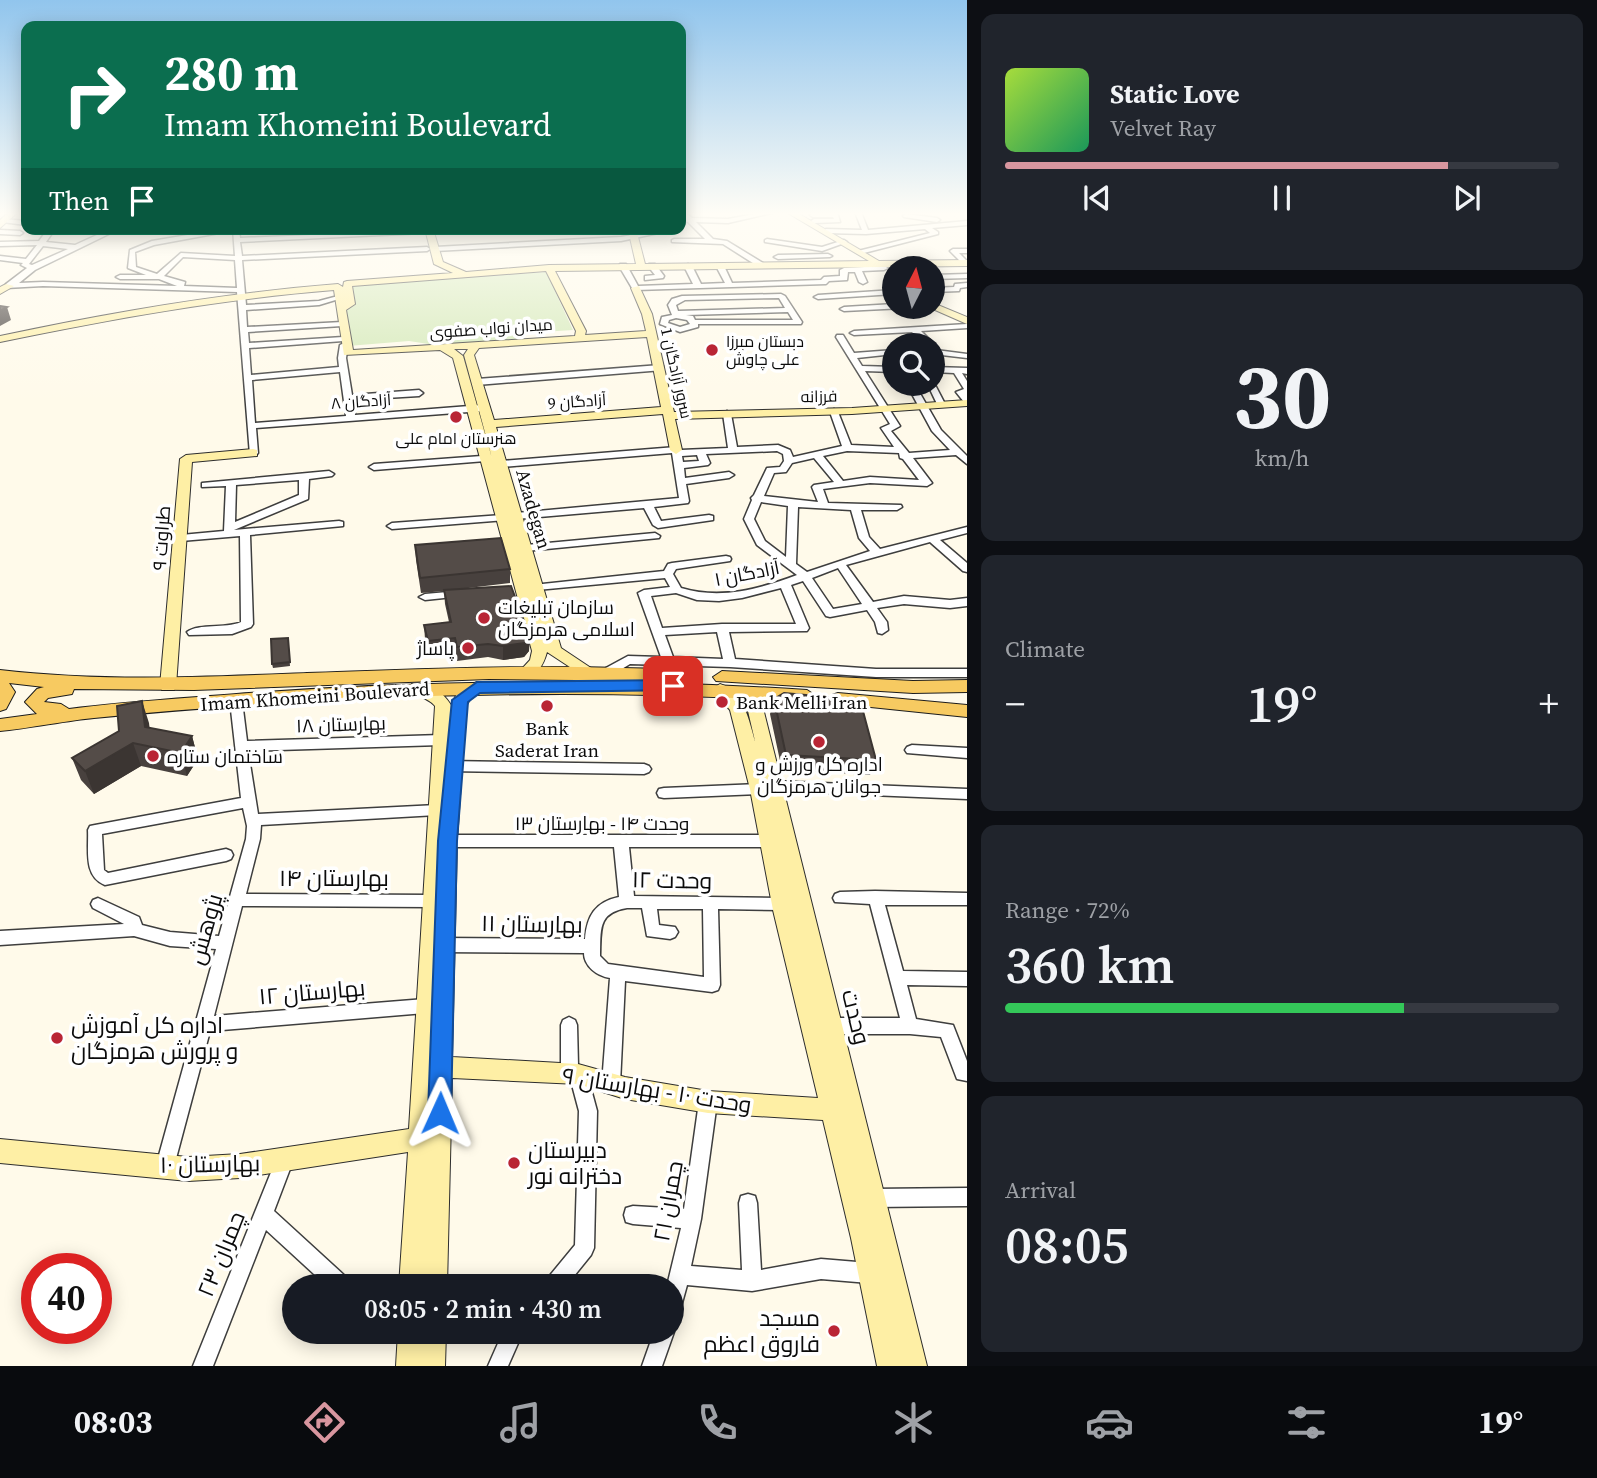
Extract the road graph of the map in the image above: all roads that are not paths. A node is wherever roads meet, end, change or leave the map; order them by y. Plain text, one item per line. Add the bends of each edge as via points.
1 (154, 276) edge
2 (239, 276) edge
3 (426, 276) edge
4 (463, 276) edge
5 (555, 276) edge
6 (629, 276) edge
7 (660, 276) edge
8 (693, 276) edge
9 (725, 276) edge
10 (844, 276) edge
11 (860, 276) edge
12 (964, 276) edge
13 (120, 277) dead end
14 (158, 277) junction
15 (945, 277) edge
16 (421, 278) junction
17 (648, 278) dead end
18 (382, 280) junction
19 (863, 282) dead end
20 (730, 285) junction
21 (967, 285) edge
22 (698, 286) junction
23 (4, 287) edge
24 (636, 288) junction
25 (177, 289) junction
26 (945, 289) edge
27 (240, 292) junction
28 (882, 293) edge
29 (818, 297) dead end
30 (339, 305) junction
31 (242, 307) junction
32 (788, 307) junction
33 (882, 307) edge
34 (844, 309) dead end
35 (731, 311) junction
36 (945, 312) edge
37 (676, 314) junction
38 (965, 320) edge
39 (866, 321) dead end
40 (735, 322) junction
41 (695, 323) junction
42 (342, 324) junction
43 (670, 328) junction
44 (914, 329) junction
45 (244, 330) junction
46 (890, 331) joint
47 (875, 332) junction
48 (854, 333) dead end
49 (918, 333) edge
50 (0, 334) edge
51 (652, 334) junction
52 (840, 337) dead end
53 (579, 338) junction
54 (0, 339) edge
55 (344, 342) junction
56 (245, 346) junction
57 (882, 346) edge
58 (442, 347) junction
59 (945, 351) edge
60 (468, 352) junction
61 (850, 352) junction
62 (360, 353) junction
63 (967, 356) edge
64 (342, 358) junction
65 (945, 363) edge
66 (660, 368) junction
67 (861, 368) junction
68 (343, 369) junction
69 (882, 369) edge
70 (945, 370) edge
71 (951, 370) junction
72 (967, 371) edge
73 (248, 377) junction
74 (477, 382) junction
75 (967, 390) edge
76 (419, 393) dead end
77 (917, 396) edge
78 (938, 396) edge
79 (348, 398) junction
80 (967, 402) edge
81 (942, 404) junction
82 (923, 406) junction
83 (479, 409) junction
84 (886, 410) junction
85 (834, 412) junction
86 (669, 413) junction
87 (727, 414) junction
88 (351, 418) junction
89 (489, 424) junction
90 (252, 426) junction
91 (847, 448) junction
92 (677, 451) junction
93 (733, 452) junction
94 (959, 452) junction
95 (253, 453) joint
96 (701, 453) junction
97 (901, 453) junction
98 (816, 454) junction
99 (495, 460) junction
100 (789, 461) junction
101 (967, 461) edge
102 (680, 465) junction
103 (373, 467) dead end
104 (329, 474) dead end
105 (729, 475) dead end
106 (304, 476) junction
107 (682, 481) junction
108 (231, 483) junction
109 (840, 483) junction
110 (205, 485) dead end
111 (756, 498) junction
112 (793, 504) junction
113 (648, 505) junction
114 (824, 506) junction
115 (855, 507) junction
116 (897, 507) dead end
117 (509, 517) junction
118 (709, 518) dead end
119 (339, 524) dead end
120 (391, 526) dead end
121 (967, 530) edge
122 (229, 531) junction
123 (245, 532) junction
124 (655, 536) dead end
125 (181, 538) junction
126 (932, 540) junction
127 (526, 548) junction
128 (878, 553) junction
129 (726, 559) dead end
130 (840, 564) junction
131 (791, 566) junction
132 (967, 569) edge
133 (668, 573) junction
134 (806, 576) junction
135 (785, 585) junction
136 (537, 587) junction
137 (515, 589) junction
138 (677, 590) junction
139 (467, 593) edge
140 (425, 597) dead end
141 (967, 602) edge
142 (869, 605) junction
143 (722, 628) junction
144 (882, 630) dead end
145 (193, 632) dead end
146 (657, 632) junction
147 (668, 661) junction
148 (730, 663) junction
149 (527, 672) junction
150 (585, 672) junction
151 (608, 672) junction
152 (876, 673) junction
153 (967, 673) edge
154 (0, 677) edge
155 (0, 682) edge
156 (168, 686) junction
157 (967, 686) edge
158 (97, 687) junction
159 (477, 687) junction
160 (904, 687) junction
161 (418, 688) junction
162 (720, 689) junction
163 (967, 692) edge
164 (781, 694) junction
165 (236, 701) junction
166 (0, 705) edge
167 (747, 709) junction
168 (967, 711) edge
169 (91, 712) junction
170 (0, 725) edge
171 (441, 740) junction
172 (243, 746) junction
173 (912, 750) dead end
174 (967, 753) edge
175 (446, 766) junction
176 (644, 769) dead end
177 (766, 788) junction
178 (664, 793) dead end
179 (967, 794) edge
180 (248, 802) junction
181 (437, 810) junction
182 (253, 820) junction
183 (441, 841) junction
184 (769, 841) junction
185 (621, 842) junction
186 (226, 855) dead end
187 (875, 897) junction
188 (840, 898) dead end
189 (967, 899) edge
190 (236, 900) junction
191 (432, 901) junction
192 (626, 902) junction
193 (649, 902) junction
194 (98, 904) dead end
195 (710, 904) junction
196 (781, 904) junction
197 (134, 930) junction
198 (670, 932) dead end
199 (0, 938) edge
200 (225, 943) junction
201 (437, 946) junction
202 (593, 946) junction
203 (618, 973) junction
204 (896, 978) junction
205 (967, 979) edge
206 (425, 1006) junction
207 (202, 1024) junction
208 (569, 1025) dead end
209 (832, 1026) junction
210 (910, 1026) junction
211 (441, 1067) junction
212 (967, 1073) edge
213 (574, 1074) junction
214 (611, 1084) junction
215 (708, 1102) junction
216 (831, 1110) junction
217 (430, 1113) junction
218 (419, 1139) junction
219 (850, 1144) junction
220 (0, 1151) edge
221 (284, 1161) junction
222 (164, 1167) junction
223 (967, 1197) edge
224 (863, 1198) junction
225 (748, 1203) dead end
226 (263, 1214) junction
227 (633, 1215) dead end
228 (692, 1219) junction
229 (869, 1273) junction
230 (328, 1274) edge
231 (413, 1274) edge
232 (434, 1274) edge
233 (563, 1274) edge
234 (680, 1274) edge
235 (684, 1275) edge
236 (752, 1281) junction
237 (508, 1344) edge
238 (660, 1344) edge
239 (898, 1361) edge
240 (203, 1366) edge
241 (498, 1366) edge
242 (652, 1366) edge
243 (924, 1366) edge

1 - 14 street
2 - 27 street
3 - 16 street
4 - 16 street
5 - 53 street, میدان نواب صفوی via 581,331
6 - 24 street, سرور آزادگان 1
7 - 17 street
8 - 22 street
9 - 20 street
10 - 20 street via 824,279 826,282
11 - 19 street
12 - 15 street
13 - 14 street
14 - 25 street via 182,284
16 - 18 street
18 - 27 street
18 - 30 street via 347,284 350,304
20 - 22 street
21 - 26 street
22 - 24 street
23 - 25 street
24 - 51 street, سرور آزادگان 1
25 - 27 street
27 - 30 street via 338,287
27 - 31 street
27 - 50 street via 85,315
27 - 54 street
28 - 29 street
30 - 31 street
30 - 42 street
31 - 45 street
32 - 35 street
32 - 37 street via 781,296 685,299 672,305
32 - 40 street via 798,322
33 - 34 street
35 - 37 street
35 - 40 street
36 - 38 street
37 - 41 street
37 - 43 street via 664,321
38 - 44 street
39 - 47 street
40 - 41 street
41 - 43 street via 690,329
42 - 45 street
42 - 55 street
43 - 51 street
44 - 46 street
44 - 49 street
45 - 56 street
46 - 47 street
47 - 48 street
51 - 53 street
51 - 66 street, سرور آزادگان 1
52 - 61 street
53 - 60 street, میدان نواب صفوی
55 - 56 street
55 - 62 street via 348,353
55 - 64 street
56 - 73 street
57 - 61 street
58 - 60 street
58 - 60 street, میدان نواب صفوی
58 - 62 street, میدان نواب صفوی
59 - 63 street
60 - 74 street, Azadegan
60 - 83 street, Azadegan
61 - 67 street
62 - 64 street
64 - 68 street
65 - 71 street
66 - 74 street
66 - 86 street, سرور آزادگان 1
67 - 69 street
67 - 84 street
68 - 73 street
68 - 79 street
70 - 71 street
71 - 72 street
71 - 75 street
73 - 90 street
74 - 83 street, Azadegan
75 - 80 street via 960,392
76 - 79 street
77 - 82 street
78 - 81 street
79 - 88 street
80 - 81 street, فرزانه
81 - 82 street, فرزانه
82 - 84 street, فرزانه
82 - 94 street via 937,431
83 - 88 street, آزادگان ۸
83 - 89 street, Azadegan
83 - 99 street, Azadegan
84 - 85 street, فرزانه
84 - 97 street via 895,426 886,428
85 - 87 street, فرزانه
85 - 91 street
86 - 87 street, فرزانه
86 - 89 street, آزادگان 9
86 - 92 street, سرور آزادگان 1
87 - 93 street
88 - 90 street, آزادگان ۸
89 - 99 street, Azadegan
90 - 95 street
91 - 97 street
91 - 98 street
92 - 96 street
92 - 99 street
92 - 102 street
93 - 96 street
93 - 100 street via 785,449
94 - 97 street
94 - 101 street
95 - 125 street, طراوت ۹ via 186,459
96 - 102 street via 705,463
97 - 109 street via 927,483
98 - 100 street
98 - 109 street
99 - 103 street
99 - 117 street, Azadegan
100 - 111 street via 783,470 770,470
102 - 107 street
104 - 106 street
105 - 107 street
106 - 108 street
106 - 122 street via 304,497
107 - 113 street via 684,501
108 - 110 street
108 - 122 street
109 - 114 street via 817,487
111 - 112 street
111 - 131 street via 749,519 754,531 761,543
112 - 114 street
112 - 131 street
113 - 117 street
113 - 118 street via 658,524
114 - 115 street
115 - 116 street
115 - 128 street via 864,538
117 - 120 street
117 - 127 street, Azadegan
117 - 137 street, Azadegan
119 - 123 street
121 - 126 street, آزادگان ۱
122 - 123 street
122 - 125 street
123 - 145 street via 247,624 232,630
124 - 127 street
125 - 156 street, طراوت ۹
126 - 128 street, آزادگان ۱
126 - 132 street
127 - 136 street, Azadegan
128 - 130 street, آزادگان ۱
129 - 133 street via 671,566
130 - 134 street, آزادگان ۱
130 - 142 street
131 - 134 street
133 - 136 street
133 - 138 street
134 - 135 street, آزادگان ۱
134 - 142 street via 830,613
135 - 138 street, آزادگان ۱ via 702,598
135 - 143 street via 803,628
136 - 137 street
136 - 150 street, Azadegan via 554,651
137 - 149 street, Azadegan via 540,651
138 - 146 street, آزادگان ۱ via 644,593
139 - 140 street
141 - 142 street via 904,600
142 - 144 street
143 - 146 street
143 - 148 street
146 - 147 street
147 - 148 street
147 - 151 street via 628,660
148 - 152 street
149 - 150 main road, Imam Khomeini Boulevard
149 - 156 main road, Imam Khomeini Boulevard
150 - 151 main road, Imam Khomeini Boulevard
151 - 160 main road, Imam Khomeini Boulevard
152 - 153 street via 930,668
152 - 160 street
154 - 158 main road, Imam Khomeini Boulevard
155 - 166 main road via 6,692
156 - 158 main road, Imam Khomeini Boulevard
157 - 160 main road, Imam Khomeini Boulevard
158 - 169 main road via 50,691 34,702 39,708
159 - 161 main road, Imam Khomeini Boulevard
159 - 162 main road, Imam Khomeini Boulevard
159 - 175 street via 460,700
160 - 163 main road
161 - 165 main road, Imam Khomeini Boulevard
161 - 171 street via 436,696 443,705
162 - 164 main road, Imam Khomeini Boulevard
162 - 167 street, وحدت
164 - 167 street
164 - 168 main road, Imam Khomeini Boulevard
165 - 169 main road, Imam Khomeini Boulevard
165 - 172 street, پژوهش
167 - 177 street, وحدت
169 - 170 main road, Imam Khomeini Boulevard
171 - 172 street, بهارستان ۱۸
171 - 175 street
172 - 180 street, پژوهش
173 - 174 street
175 - 176 street
175 - 181 street
175 - 183 street
177 - 178 street
177 - 179 street
177 - 184 street, وحدت
177 - 209 street, وحدت
180 - 182 street, پژوهش
180 - 186 street via 95,830 97,872 105,879
181 - 182 street
181 - 183 street
182 - 190 street, پژوهش via 253,839
183 - 185 street, وحدت ۱۴ - بهارستان ۱۳
183 - 191 street
183 - 201 street
184 - 185 street, وحدت ۱۴ - بهارستان ۱۳
184 - 196 street, وحدت
185 - 192 street
187 - 188 street
187 - 189 street
187 - 204 street
190 - 191 street, بهارستان ۱۴
190 - 200 street, پژوهش
191 - 201 street
192 - 193 street, وحدت ۱۲
192 - 202 street, وحدت ۱۲ via 609,903 599,911
193 - 195 street, وحدت ۱۲
193 - 198 street via 652,931
194 - 197 street via 134,922
195 - 196 street, وحدت ۱۲
195 - 203 street via 712,985
196 - 216 street, وحدت
197 - 199 street
197 - 200 street via 170,939
200 - 207 street, پژوهش
201 - 202 street, بهارستان ۱۱
201 - 206 street
201 - 211 street
202 - 203 street, بهارستان ۱۱ via 592,958 604,970
203 - 214 street
204 - 205 street
204 - 210 street
206 - 207 street, بهارستان ۱۲
206 - 217 street
207 - 222 street, پژوهش
208 - 213 street
209 - 210 street
209 - 219 street, وحدت
210 - 212 street via 947,1030 963,1073
211 - 213 street, وحدت ۱۰ - بهارستان ۹
211 - 217 street
213 - 214 street, وحدت ۱۰ - بهارستان ۹
213 - 233 street via 588,1111 584,1248
214 - 215 street, وحدت ۱۰ - بهارستان ۹
215 - 216 street, وحدت ۱۰ - بهارستان ۹
215 - 228 street, چمران ۲۱
216 - 219 street, وحدت
217 - 218 street
217 - 232 street
218 - 221 street, بهارستان ۱۰
218 - 231 street
219 - 224 street, وحدت
220 - 222 street, بهارستان ۱۰
221 - 222 street, بهارستان ۱۰ via 240,1167
221 - 226 street, چمران ۲۳
223 - 224 street
224 - 229 street, وحدت
224 - 239 street, وحدت
225 - 236 street
226 - 230 street
226 - 240 street, چمران ۲۳
227 - 228 street
228 - 234 street, چمران ۲۱
229 - 236 street via 821,1269
229 - 239 street, وحدت
235 - 236 street
237 - 241 street
238 - 242 street
239 - 243 street

